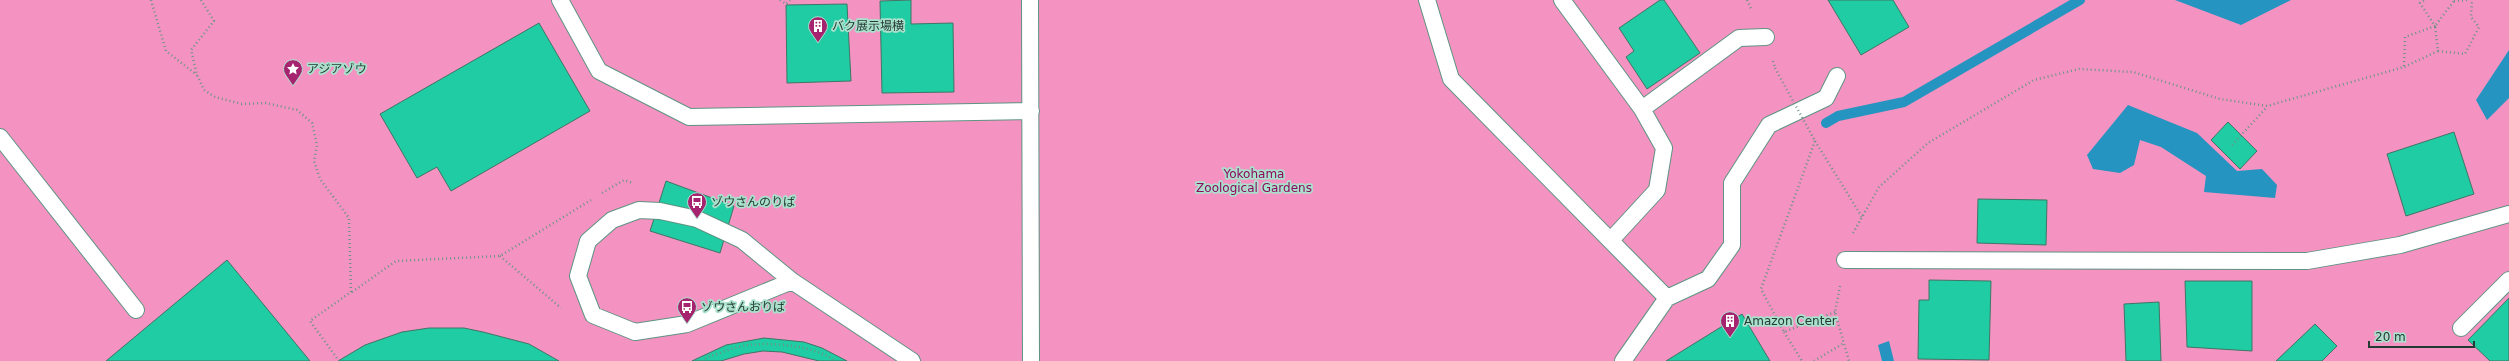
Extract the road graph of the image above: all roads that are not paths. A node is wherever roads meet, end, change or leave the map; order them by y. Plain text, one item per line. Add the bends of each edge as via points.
1 (560, 0) edge
2 (1030, 0) edge
3 (1427, 0) edge
4 (1562, 0) edge
5 (1766, 37) dead end
6 (1837, 76) dead end
7 (1642, 109) junction
8 (1031, 111) junction
9 (0, 137) edge
10 (2509, 214) edge
11 (1611, 240) junction
12 (1845, 260) road end
13 (2509, 280) edge
14 (792, 281) junction
15 (1667, 298) junction
16 (136, 310) dead end
17 (2461, 328) dead end
18 (912, 361) edge
19 (1031, 361) edge
20 (1623, 361) edge

1 - 8 lane via 599,71 689,117
2 - 8 lane
3 - 11 lane via 1451,79
4 - 7 lane
5 - 7 lane via 1739,38
6 - 15 lane via 1826,98 1769,125 1732,183 1732,246 1708,279
7 - 11 lane via 1664,148 1657,190
8 - 19 lane
9 - 16 lane
10 - 12 lane via 2400,245 2307,261
11 - 15 lane
13 - 17 lane
14 - 14 lane via 687,324 635,332 593,315 578,276 588,241 612,220 639,210 660,210 697,219 742,240
14 - 18 lane
15 - 20 lane

